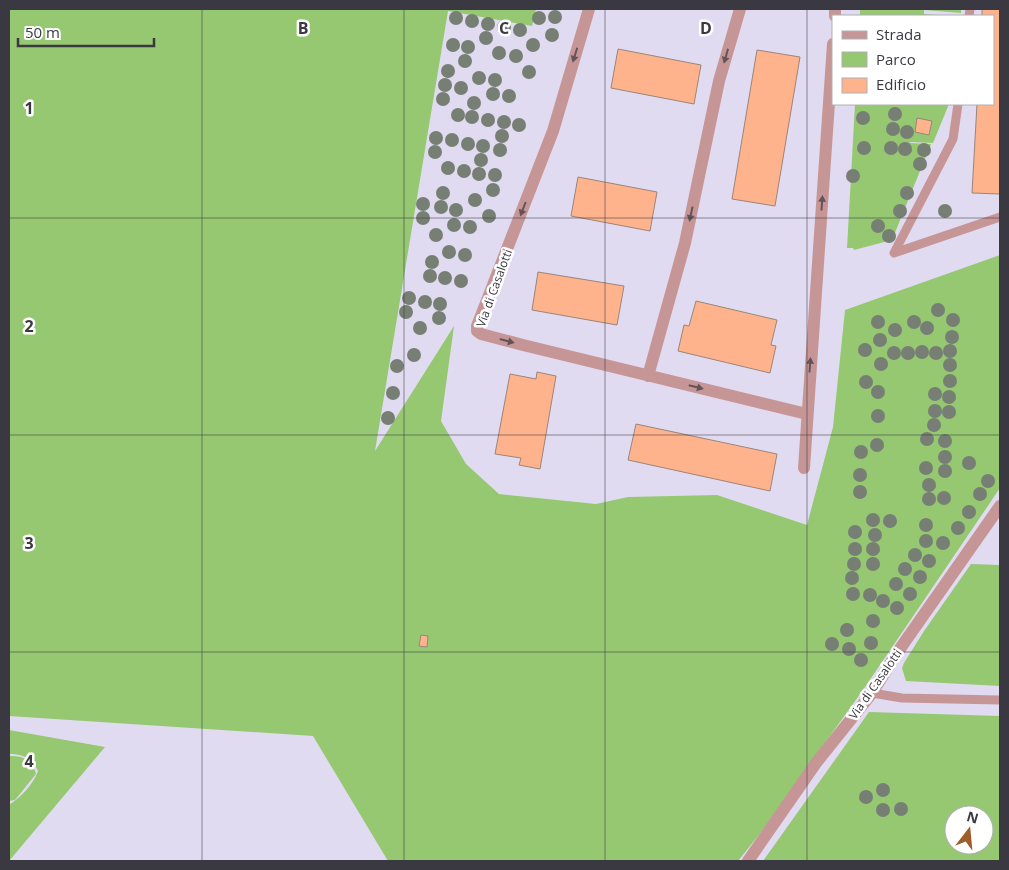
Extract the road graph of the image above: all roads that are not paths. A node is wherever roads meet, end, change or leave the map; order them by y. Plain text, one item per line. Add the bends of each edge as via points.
1 (589, 9) edge
2 (740, 9) edge
3 (832, 58) edge
4 (958, 105) edge
5 (1000, 217) edge
6 (648, 376) junction
7 (807, 414) junction
8 (804, 468) dead end
9 (1000, 506) edge
10 (872, 693) junction
11 (1000, 700) edge
12 (748, 861) edge

1 -> 6 street, Via di Casalotti via 553,131 477,331
2 -> 6 street via 718,81 685,242
7 -> 3 street
4 - 5 lane via 954,139 894,253
6 -> 7 street, Via di Casalotti
7 - 8 street
9 - 10 street, Via di Casalotti
10 - 11 lane via 902,698
10 - 12 street, Via di Casalotti via 816,763

